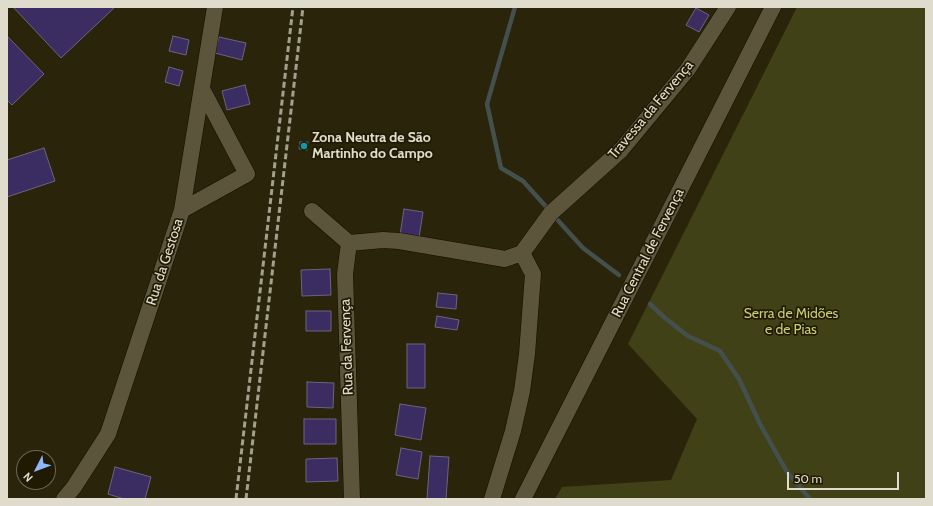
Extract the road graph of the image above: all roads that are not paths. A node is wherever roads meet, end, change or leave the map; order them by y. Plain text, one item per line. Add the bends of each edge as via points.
1 (216, 7) edge
2 (728, 7) edge
3 (773, 7) edge
4 (202, 89) junction
5 (182, 210) junction
6 (312, 211) dead end
7 (349, 243) junction
8 (522, 253) junction
9 (64, 499) edge
10 (352, 499) edge
11 (492, 499) edge
12 (523, 499) edge

1 - 4 street, Rua da Gestosa
2 - 8 street, Travessa da Fervença via 688,69 621,150 551,213
3 - 12 street, Rua Central de Fervença
4 - 5 street, Rua da Gestosa
4 - 5 street via 247,174
5 - 9 street, Rua da Gestosa via 108,434
6 - 7 street
7 - 8 street via 399,241 505,259
7 - 10 street, Rua da Fervença via 345,274
8 - 11 street via 533,274 527,354 513,431

